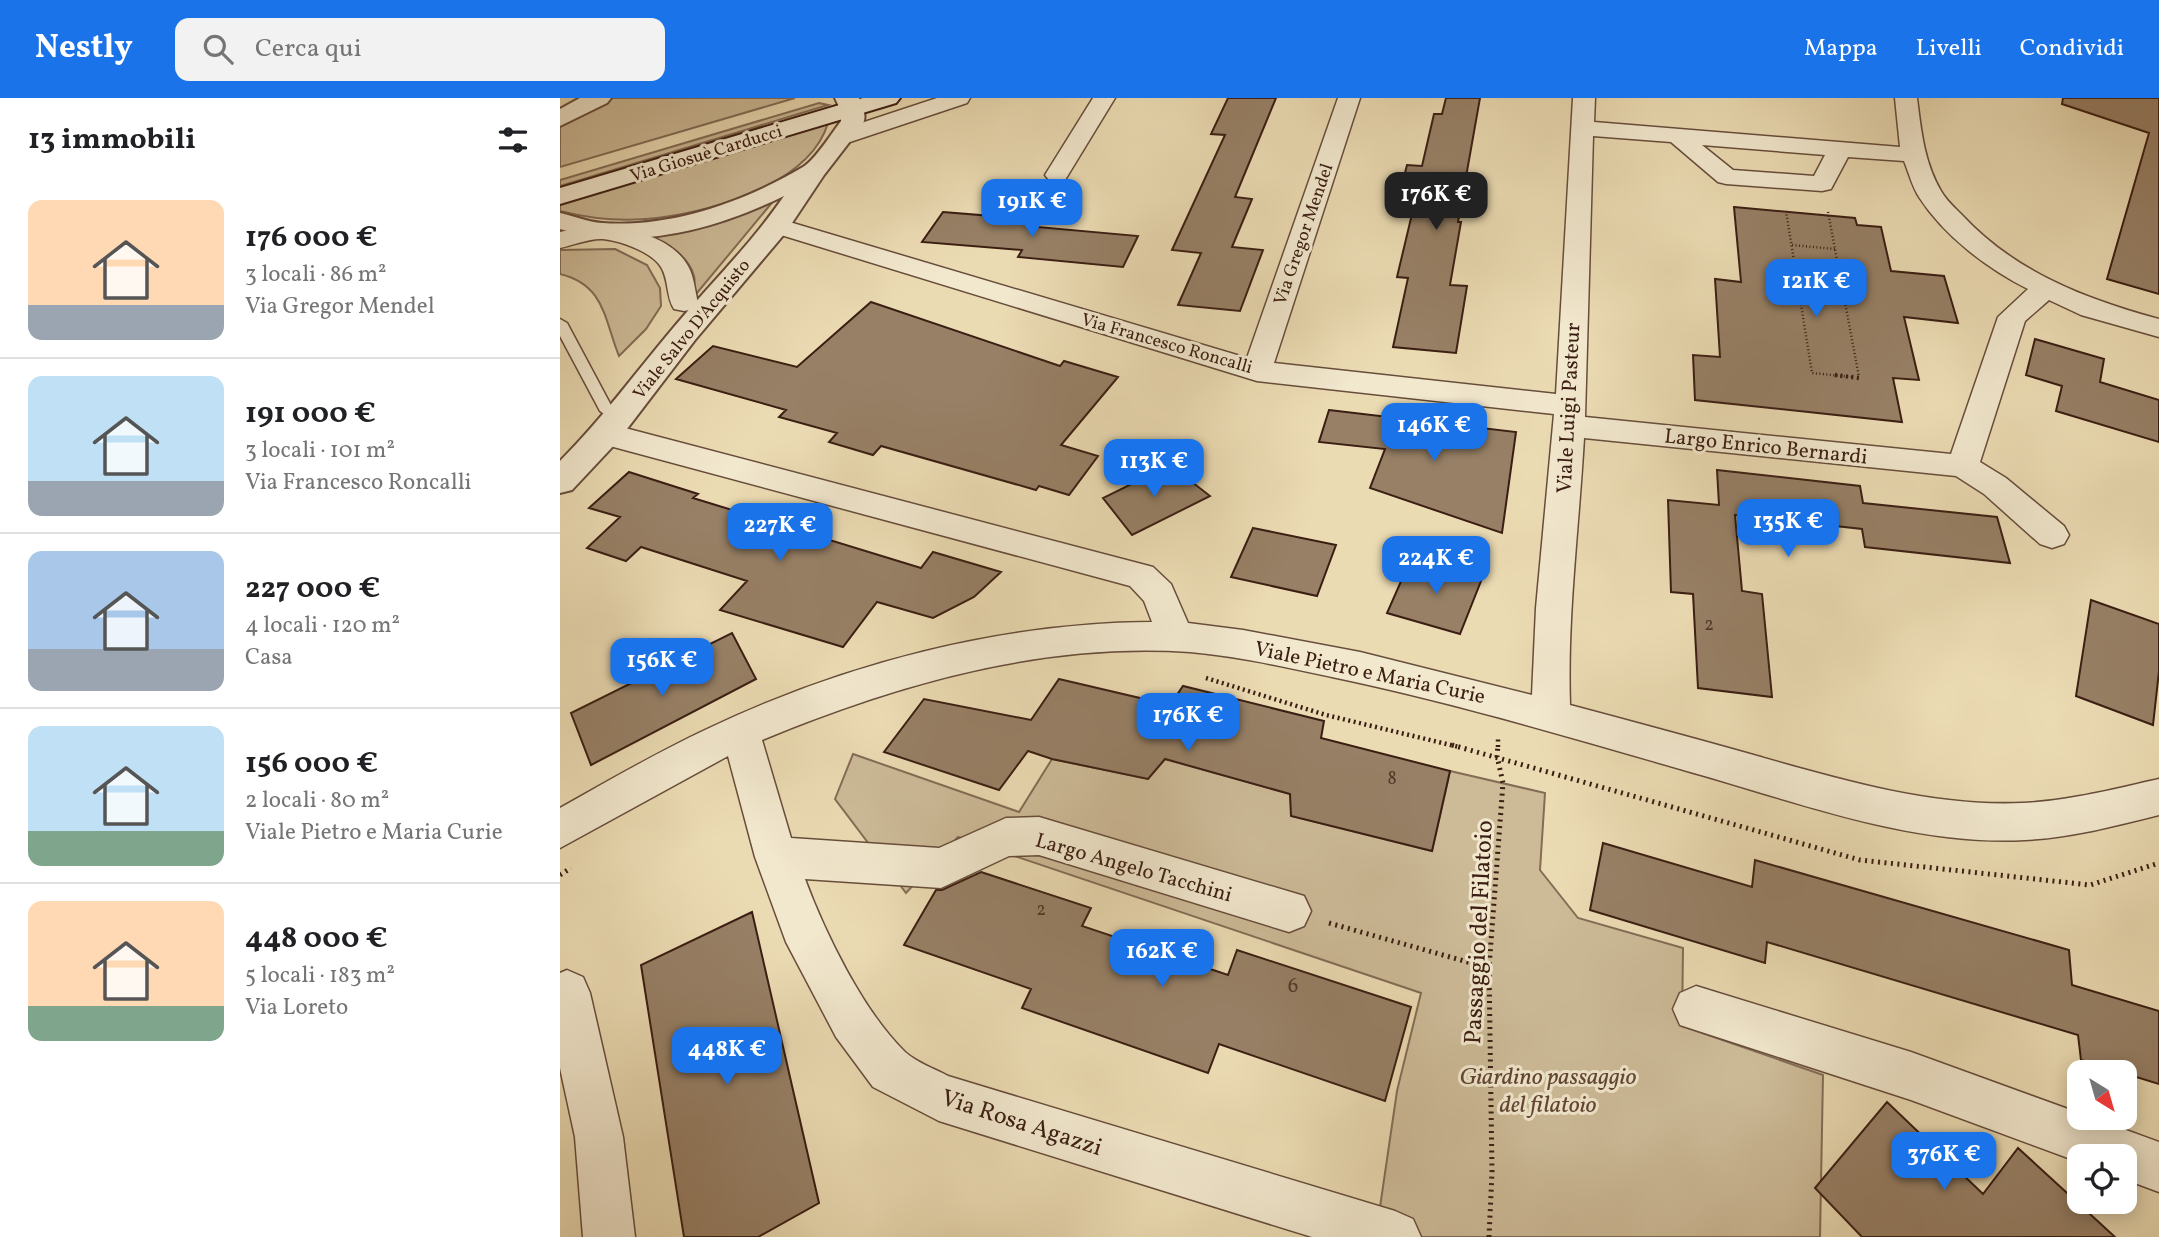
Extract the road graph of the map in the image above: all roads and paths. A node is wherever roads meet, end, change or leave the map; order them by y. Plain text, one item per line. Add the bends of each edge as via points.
1 (599, 98) edge
2 (825, 98) edge
3 (888, 98) edge
4 (959, 98) edge
5 (1104, 98) edge
6 (1349, 98) edge
7 (1584, 98) edge
8 (1906, 98) edge
9 (849, 103) edge
10 (560, 119) edge
11 (1582, 128) junction
12 (1678, 136) junction
13 (842, 137) junction
14 (1840, 149) junction
15 (1913, 155) junction
16 (814, 170) junction
17 (1057, 175) dead end
18 (560, 176) edge
19 (1782, 181) junction
20 (1822, 184) junction
21 (560, 196) edge
22 (560, 221) edge
23 (777, 226) junction
24 (601, 231) junction
25 (560, 240) edge
26 (1792, 245) junction
27 (1835, 248) junction
28 (2046, 288) junction
29 (1800, 294) junction
30 (1843, 297) junction
31 (684, 303) joint
32 (2091, 309) junction
33 (560, 323) edge
34 (2159, 328) edge
35 (2159, 339) edge
36 (1257, 371) junction
37 (1569, 416) junction
38 (606, 422) junction
39 (1963, 466) junction
40 (560, 475) edge
41 (560, 481) edge
42 (2052, 535) dead end
43 (1176, 637) junction
44 (1200, 676) dead end
45 (1551, 718) junction
46 (741, 732) junction
47 (2159, 797) edge
48 (560, 829) edge
49 (776, 857) junction
50 (572, 868) dead end
51 (560, 875) edge
52 (1289, 911) joint
53 (1489, 968) junction
54 (567, 993) dead end
55 (1696, 1009) dead end
56 (2159, 1167) edge
57 (610, 1237) edge
58 (1395, 1237) edge
59 (1489, 1237) edge

1 - 10 street
2 - 18 street, Via Giosuè Carducci
3 - 9 street, Via Giosuè Carducci
4 - 13 street
5 - 17 street
6 - 36 street, Via Gregor Mendel
7 - 11 street, Viale Luigi Pasteur
8 - 15 street
9 - 13 street via 853,122
9 - 21 street, Via Giosuè Carducci
11 - 12 street
11 - 37 street, Viale Luigi Pasteur
12 - 14 street
12 - 19 street via 1726,177
13 - 16 street
14 - 15 street
14 - 20 street
15 - 28 street via 1930,195 1954,225 1991,257
16 - 23 street, Viale Salvo D'Acquisto
16 - 24 street via 760,199 710,216 667,226
19 - 20 street
19 - 26 path
20 - 27 path
22 - 24 street
23 - 36 street, Via Francesco Roncalli
23 - 38 street, Viale Salvo D'Acquisto
24 - 25 street
24 - 31 street via 640,241 665,255 676,268
26 - 27 path
26 - 29 path
27 - 30 path
28 - 32 street
28 - 39 street via 2012,317
29 - 30 path
29 - 30 path via 1812,373 1859,378
31 - 38 street via 682,314
32 - 34 street
32 - 35 street via 2125,328
33 - 38 lane
36 - 37 street, Via Francesco Roncalli
37 - 39 street, Largo Enrico Bernardi
37 - 45 street, Viale Luigi Pasteur via 1549,670
38 - 40 street
38 - 41 street, Viale Salvo D'Acquisto
38 - 43 street via 1141,576 1159,594
39 - 42 street, Largo Enrico Bernardi via 1995,486
43 - 45 street, Viale Pietro e Maria Curie via 1367,667
43 - 46 street, Viale Pietro e Maria Curie via 1034,644 955,659 872,680
44 - 53 path, Passaggio del Filatoio via 1326,715 1497,756 1503,783
45 - 47 street, Viale Pietro e Maria Curie via 1896,810 2003,822 2069,817
46 - 48 street, Viale Pietro e Maria Curie
46 - 49 street, Via Rosa Agazzi
49 - 52 street, Largo Angelo Tacchini via 941,868 1006,838 1039,836
49 - 58 street, Via Rosa Agazzi via 801,927 852,1021 890,1070 939,1097
50 - 51 path
52 - 53 path
53 - 59 path, Passaggio del Filatoio
54 - 57 street via 599,1137
55 - 56 street via 1911,1076

